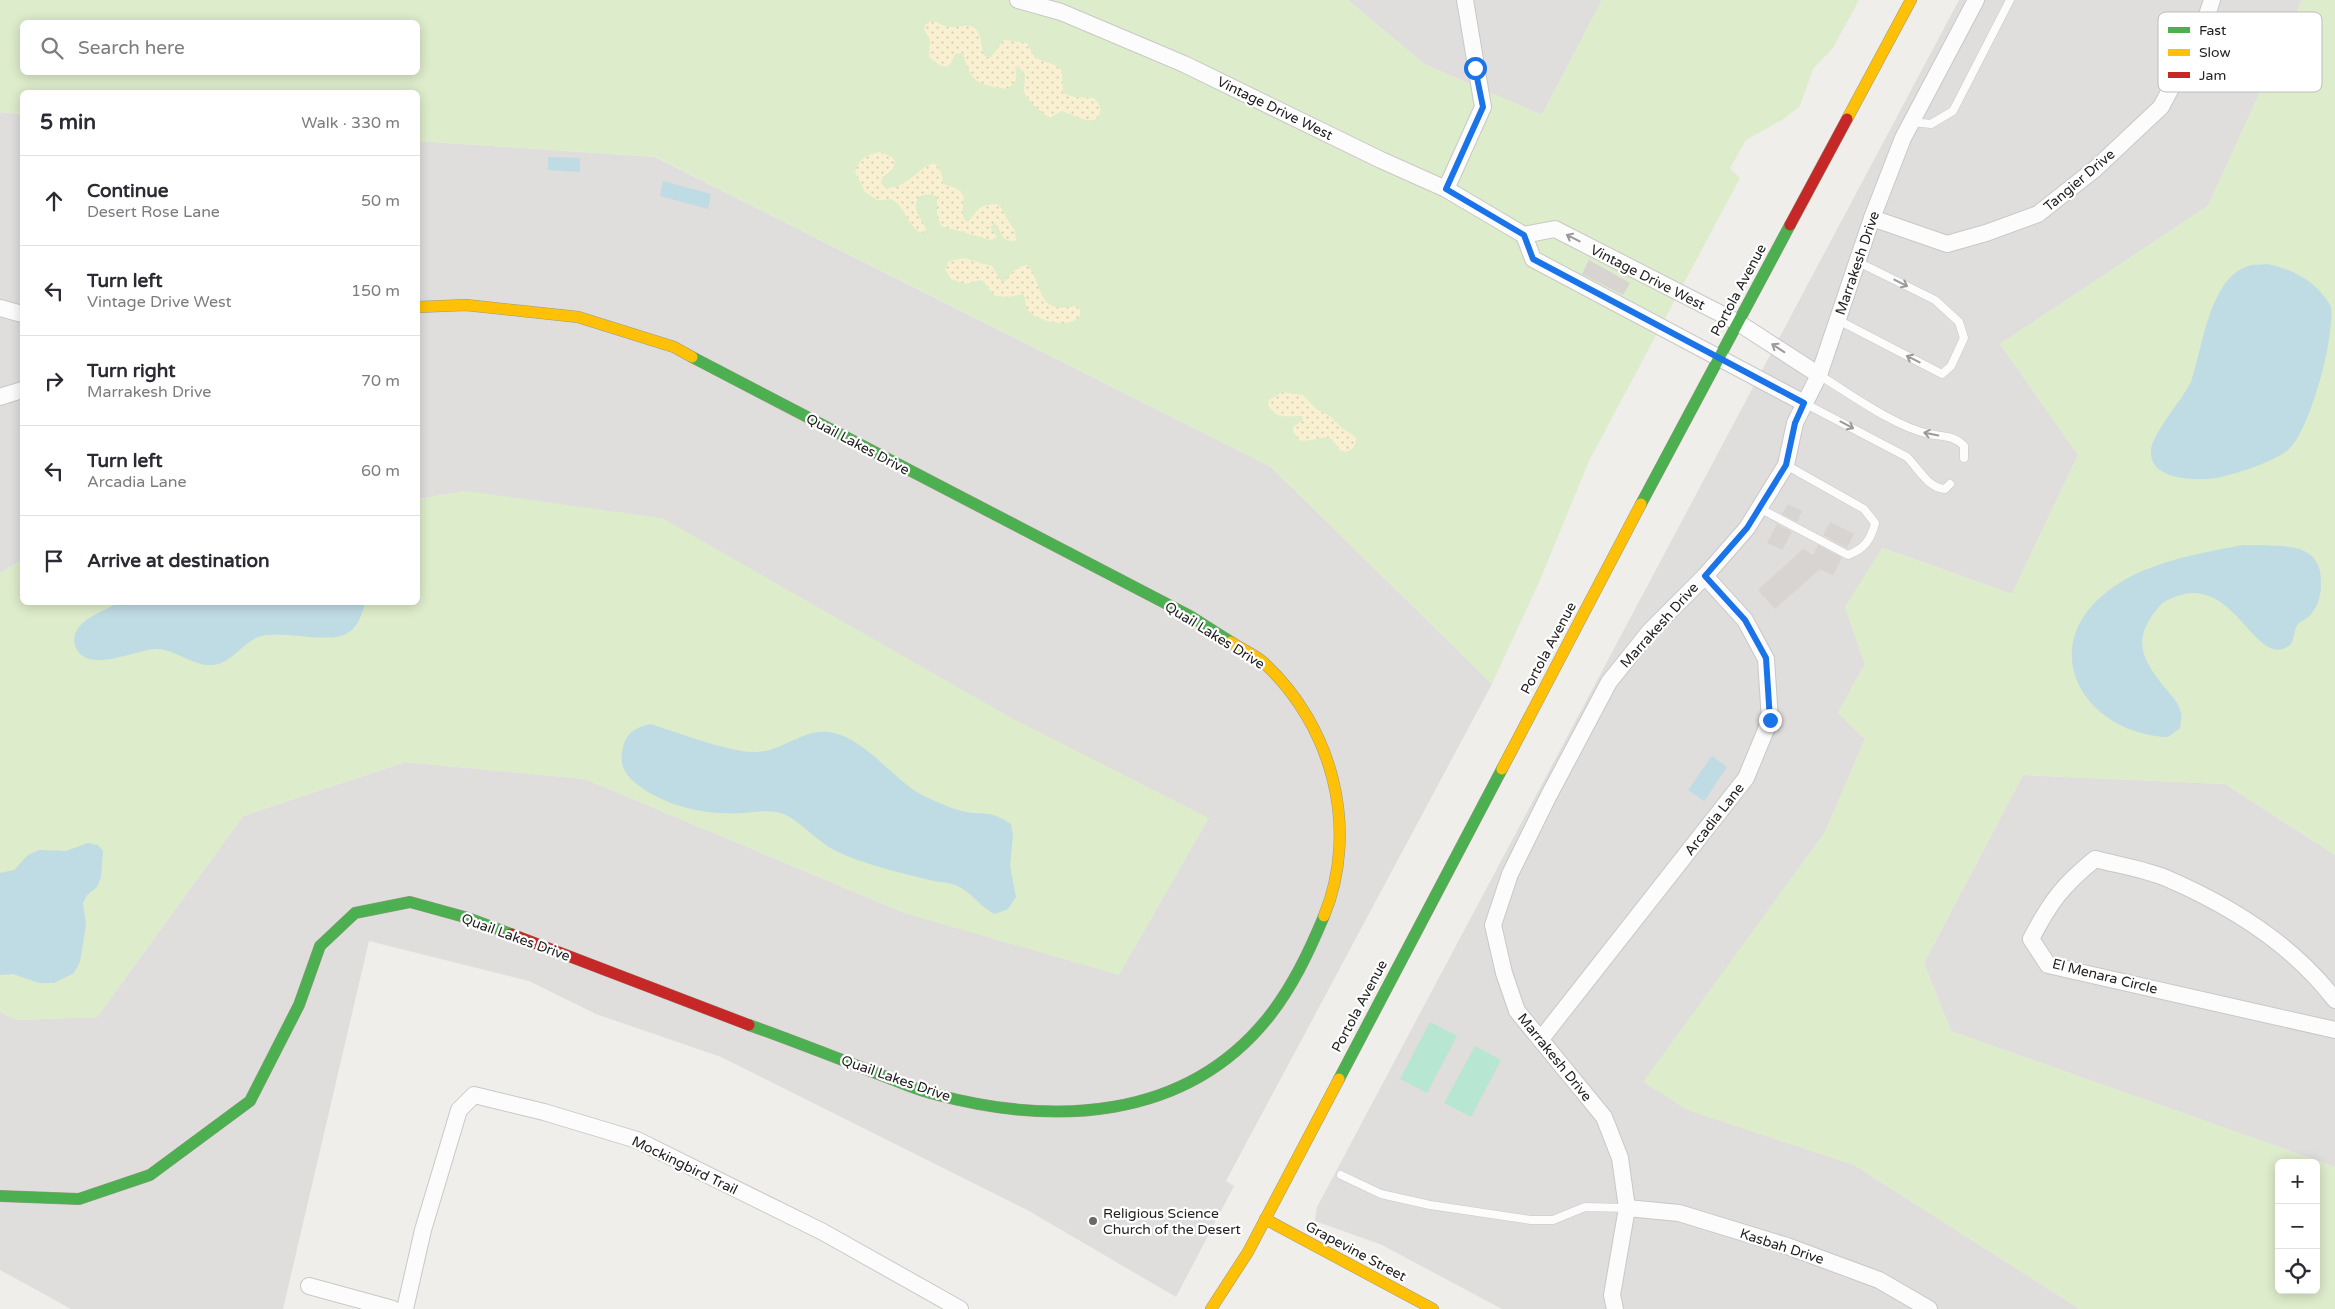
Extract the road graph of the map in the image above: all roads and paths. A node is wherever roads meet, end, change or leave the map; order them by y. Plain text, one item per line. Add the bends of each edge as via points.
1 (1018, 0) edge
2 (1465, 0) edge
3 (1911, 0) edge
4 (1976, 0) edge
5 (2010, 0) edge
6 (2212, 0) edge
7 (2208, 12) edge
8 (2169, 92) edge
9 (1912, 122) junction
10 (1446, 189) junction
11 (1872, 218) junction
12 (1524, 235) junction
13 (1858, 262) junction
14 (420, 307) edge
15 (0, 308) edge
16 (20, 313) edge
17 (1838, 320) junction
18 (1737, 322) junction
19 (1719, 356) junction
20 (1819, 375) junction
21 (20, 391) edge
22 (0, 397) edge
23 (1804, 403) junction
24 (1964, 458) dead end
25 (1786, 465) junction
26 (1950, 484) dead end
27 (1759, 508) junction
28 (1705, 576) junction
29 (2335, 1000) edge
30 (2335, 1030) edge
31 (1541, 1039) junction
32 (1341, 1176) dead end
33 (0, 1196) edge
34 (1627, 1208) junction
35 (1265, 1219) junction
36 (309, 1286) dead end
37 (392, 1309) edge
38 (405, 1309) edge
39 (960, 1309) edge
40 (1211, 1309) edge
41 (1433, 1309) edge
42 (1615, 1309) edge
43 (1928, 1309) edge

1 - 10 street, Vintage Drive West via 1061,12 1184,64
2 - 10 street via 1483,107
3 - 18 street, Portola Avenue
4 - 9 street, Marrakesh Drive
5 - 9 lane via 1952,111 1931,124
6 - 7 street, Tangier Drive
8 - 11 street, Tangier Drive via 2161,108 2095,169 2038,214 1947,244
9 - 11 street, Marrakesh Drive
10 - 12 street, Vintage Drive West
11 - 13 street, Marrakesh Drive
18 -> 12 street, Vintage Drive West via 1555,229
12 - 19 street via 1533,259
13 - 17 street, Marrakesh Drive
13 -> 17 lane via 1935,300 1959,322 1964,338 1952,366 1942,374
14 - 33 street, Quail Lakes Drive via 466,305 578,317 674,346 1190,616 1264,663 1300,707 1318,736 1332,768 1338,802 1338,866 1333,892 1308,954 1267,1021 1218,1066 1183,1086 1143,1101 1055,1113 994,1108 932,1094 468,918 410,902 355,913 320,946 299,1005 250,1101 150,1175 79,1199
15 - 16 street
17 - 20 street, Marrakesh Drive
18 - 19 street, Portola Avenue
20 -> 18 street, Vintage Drive West
19 - 23 street
19 - 35 street, Portola Avenue
20 - 23 street, Marrakesh Drive
24 -> 20 lane via 1964,446 1958,439 1928,434 1899,423
21 - 22 street
23 - 25 street, Marrakesh Drive via 1795,423
23 -> 26 lane via 1907,457 1938,489 1945,489
25 - 27 street, Marrakesh Drive
25 - 27 lane via 1864,509 1875,523 1872,536 1860,551 1848,555
27 - 28 street, Marrakesh Drive via 1747,528
28 - 31 street, Marrakesh Drive via 1649,632 1609,682 1510,874 1493,925 1517,1011
28 - 31 street, Arcadia Lane via 1745,620 1766,658 1770,720 1746,778
29 - 30 street, El Menara Circle via 2319,979 2248,920 2164,877 2095,859 2069,880 2046,911 2031,939 2048,965
31 - 34 street, Marrakesh Drive via 1604,1117 1620,1158
32 - 34 lane via 1381,1194 1531,1220 1552,1220 1585,1207
34 - 42 street, Marrakesh Drive via 1612,1295
34 - 43 street, Kasbah Drive via 1680,1213 1787,1246 1879,1280
35 - 40 street, Portola Avenue
35 - 41 street, Grapevine Street
36 - 37 street
38 - 39 street, Mockingbird Trail via 423,1230 459,1110 474,1095 638,1140 822,1232

